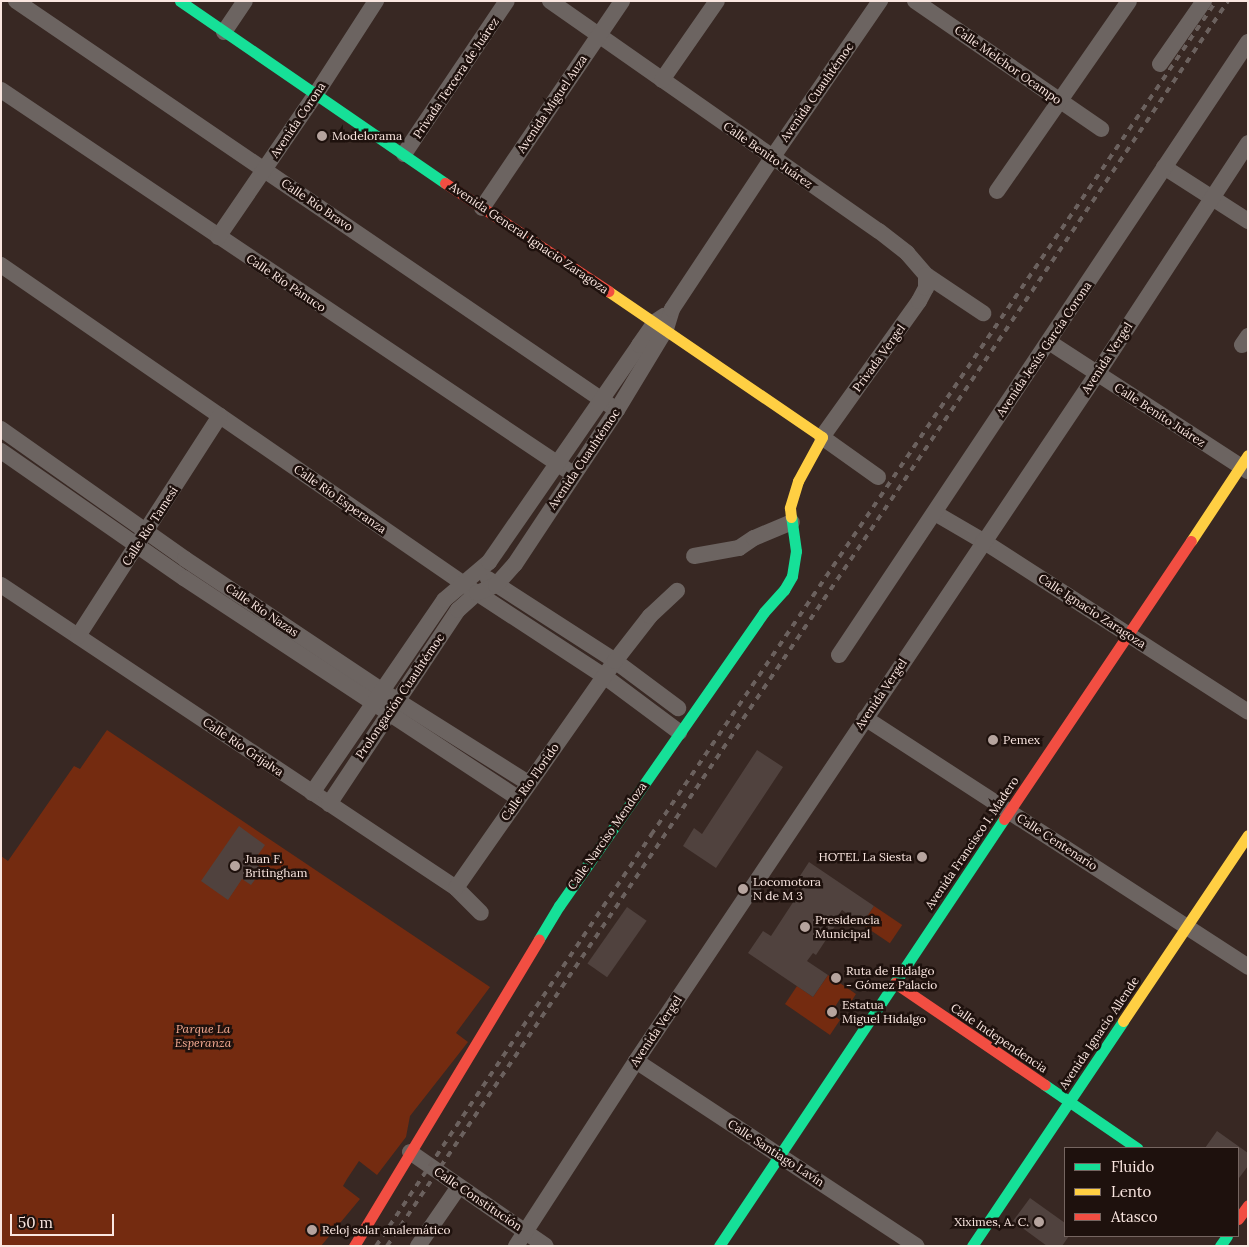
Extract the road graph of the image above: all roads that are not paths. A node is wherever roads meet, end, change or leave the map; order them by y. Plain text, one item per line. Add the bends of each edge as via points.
1 (16, 1) edge
2 (180, 1) edge
3 (245, 1) edge
4 (376, 1) edge
5 (507, 1) edge
6 (550, 1) edge
7 (622, 1) edge
8 (717, 1) edge
9 (880, 1) edge
10 (915, 1) edge
11 (1129, 1) edge
12 (1204, 1) edge
13 (224, 32) junction
14 (598, 35) junction
15 (1248, 42) edge
16 (1160, 64) dead end
17 (662, 80) junction
18 (1, 90) edge
19 (316, 94) junction
20 (1059, 101) junction
21 (1101, 129) dead end
22 (1248, 143) edge
23 (404, 154) junction
24 (772, 158) junction
25 (1164, 167) junction
26 (264, 169) junction
27 (997, 191) dead end
28 (1211, 197) junction
29 (482, 208) junction
30 (1248, 221) edge
31 (218, 237) junction
32 (1, 266) edge
33 (926, 275) junction
34 (983, 313) dead end
35 (661, 326) junction
36 (1049, 342) junction
37 (1097, 374) junction
38 (600, 399) junction
39 (617, 410) junction
40 (220, 416) junction
41 (1, 429) edge
42 (822, 437) junction
43 (1, 451) edge
44 (557, 463) junction
45 (1245, 464) edge
46 (573, 474) junction
47 (878, 477) dead end
48 (935, 513) junction
49 (792, 522) junction
50 (146, 532) junction
51 (983, 541) junction
52 (137, 546) junction
53 (694, 556) dead end
54 (478, 572) junction
55 (463, 583) junction
56 (1, 585) edge
57 (496, 585) junction
58 (677, 591) dead end
59 (477, 593) junction
60 (1128, 634) junction
61 (78, 636) junction
62 (839, 654) dead end
63 (615, 660) junction
64 (604, 676) junction
65 (381, 689) junction
66 (372, 703) junction
67 (393, 708) junction
68 (678, 708) dead end
69 (1248, 712) edge
70 (865, 718) junction
71 (679, 732) junction
72 (528, 783) junction
73 (312, 793) junction
74 (518, 798) junction
75 (329, 804) junction
76 (1010, 811) junction
77 (1248, 835) edge
78 (456, 888) junction
79 (481, 913) dead end
80 (1186, 927) junction
81 (1248, 967) edge
82 (895, 983) junction
83 (636, 1061) junction
84 (1070, 1102) junction
85 (1136, 1147) edge
86 (410, 1152) junction
87 (780, 1156) junction
88 (458, 1188) junction
89 (1248, 1205) edge
90 (1241, 1219) edge
91 (362, 1234) junction
92 (521, 1239) edge
93 (348, 1246) edge
94 (354, 1246) edge
95 (418, 1246) edge
96 (546, 1246) edge
97 (719, 1246) edge
98 (917, 1246) edge
99 (972, 1246) edge

1 - 26 street, Calle Río Bravo
2 - 13 street, Avenida General Ignacio Zaragoza
3 - 13 street
4 - 19 street, Avenida Corona
5 - 23 street, Privada Tercera de Juárez
6 - 14 street, Calle Benito Juárez
7 - 14 street, Avenida Miguel Auza
8 - 17 street
9 - 24 street, Avenida Cuauhtémoc
10 - 20 street, Calle Melchor Ocampo
11 - 20 street
12 - 16 street
13 - 19 street, Avenida General Ignacio Zaragoza
14 - 17 street, Calle Benito Juárez
14 - 29 street, Avenida Miguel Auza
15 - 25 street, Avenida Jesús García Corona
17 - 24 street, Calle Benito Juárez
18 - 31 street, Calle Río Pánuco
19 - 23 street, Avenida General Ignacio Zaragoza
19 - 26 street, Avenida Corona
20 - 21 street, Calle Melchor Ocampo
20 - 27 street
22 - 28 street, Avenida Vergel
23 - 29 street, Avenida General Ignacio Zaragoza
24 - 33 street, Calle Benito Juárez via 879,231 907,253
24 - 35 street, Avenida Cuauhtémoc
25 - 28 street
25 - 36 street, Avenida Jesús García Corona
26 - 31 street, Avenida Corona
26 - 38 street, Calle Río Bravo
28 - 30 street
28 - 37 street, Avenida Vergel
29 - 35 street, Avenida General Ignacio Zaragoza
31 - 44 street, Calle Río Pánuco
32 - 40 street, Calle Río Esperanza
33 - 34 street, Calle Benito Juárez
33 - 42 street, Privada Vergel via 926,288 919,302
35 - 38 street, Avenida Cuauhtémoc
35 - 39 street, Avenida Cuauhtémoc
35 - 42 street, Avenida General Ignacio Zaragoza
36 - 37 street, Calle Benito Juárez
36 - 48 street, Avenida Jesús García Corona
37 - 45 street, Calle Benito Juárez
37 - 51 street, Avenida Vergel
38 - 39 street, Calle Río Bravo
38 - 44 street, Avenida Cuauhtémoc
39 - 46 street, Avenida Cuauhtémoc
40 - 50 street, Calle Río Tamesi
40 - 55 street, Calle Río Esperanza
41 - 50 street, Calle Río Nazas
42 - 47 street, Avenida General Ignacio Zaragoza
42 - 49 street, Calle Narciso Mendoza via 798,481 790,508
43 - 52 street, Calle Río Nazas
44 - 46 street, Calle Río Pánuco
44 - 54 street, Avenida Cuauhtémoc via 494,555
45 - 60 street, Avenida Francisco I. Madero
46 - 57 street, Avenida Cuauhtémoc via 515,564
48 - 51 street, Calle Ignacio Zaragoza
48 - 62 street, Avenida Jesús García Corona
49 - 53 street via 739,548
49 - 71 street, Calle Narciso Mendoza via 796,551 792,576
50 - 52 street, Calle Río Tamesi
50 - 65 street, Calle Río Nazas
51 - 60 street, Calle Ignacio Zaragoza
51 - 70 street, Avenida Vergel
52 - 61 street, Calle Río Tamesi
52 - 66 street, Calle Río Nazas
54 - 55 street, Avenida Cuauhtémoc
54 - 57 street
55 - 59 street, Calle Río Esperanza
55 - 65 street, Prolongación Cuauhtémoc via 444,600
56 - 61 street, Calle Río Grijalva
57 - 59 street, Avenida Cuauhtémoc
57 - 63 street
58 - 63 street, Calle Río Florido via 650,616
59 - 64 street, Calle Río Esperanza
59 - 67 street, Prolongación Cuauhtémoc via 458,610
60 - 69 street, Calle Ignacio Zaragoza
60 - 76 street, Avenida Francisco I. Madero
61 - 73 street, Calle Río Grijalva
63 - 64 street, Calle Río Florido
63 - 68 street
64 - 71 street, Calle Río Esperanza
64 - 72 street, Calle Río Florido
65 - 66 street, Prolongación Cuauhtémoc
65 - 67 street, Calle Río Nazas
66 - 67 street, Calle Río Nazas
66 - 73 street, Prolongación Cuauhtémoc
67 - 72 street, Calle Río Nazas
67 - 74 street, Calle Río Nazas
67 - 75 street, Prolongación Cuauhtémoc
70 - 76 street, Calle Centenario
70 - 83 street, Avenida Vergel
71 - 86 street, Calle Narciso Mendoza via 559,906
72 - 74 street, Calle Río Florido
73 - 75 street, Calle Río Grijalva
74 - 78 street, Calle Río Florido
75 - 78 street, Calle Río Grijalva
76 - 80 street, Calle Centenario
76 - 82 street, Avenida Francisco I. Madero
77 - 80 street, Avenida Ignacio Allende
78 - 79 street, Calle Río Grijalva
80 - 81 street, Calle Centenario
80 - 84 street, Avenida Ignacio Allende
82 - 84 street, Calle Independencia
82 - 87 street, Avenida Francisco I. Madero
83 - 87 street, Calle Santiago Lavín
83 - 92 street, Avenida Vergel
84 - 85 street, Calle Independencia
84 - 99 street, Avenida Ignacio Allende
86 - 88 street, Calle Constitución
86 - 91 street, Calle Narciso Mendoza
87 - 97 street, Avenida Francisco I. Madero
87 - 98 street, Calle Santiago Lavín
88 - 92 street, Calle Constitución
88 - 95 street
89 - 90 street
91 - 93 street, Calle Narciso Mendoza
91 - 94 street, Calle Narciso Mendoza
92 - 96 street, Calle Constitución

